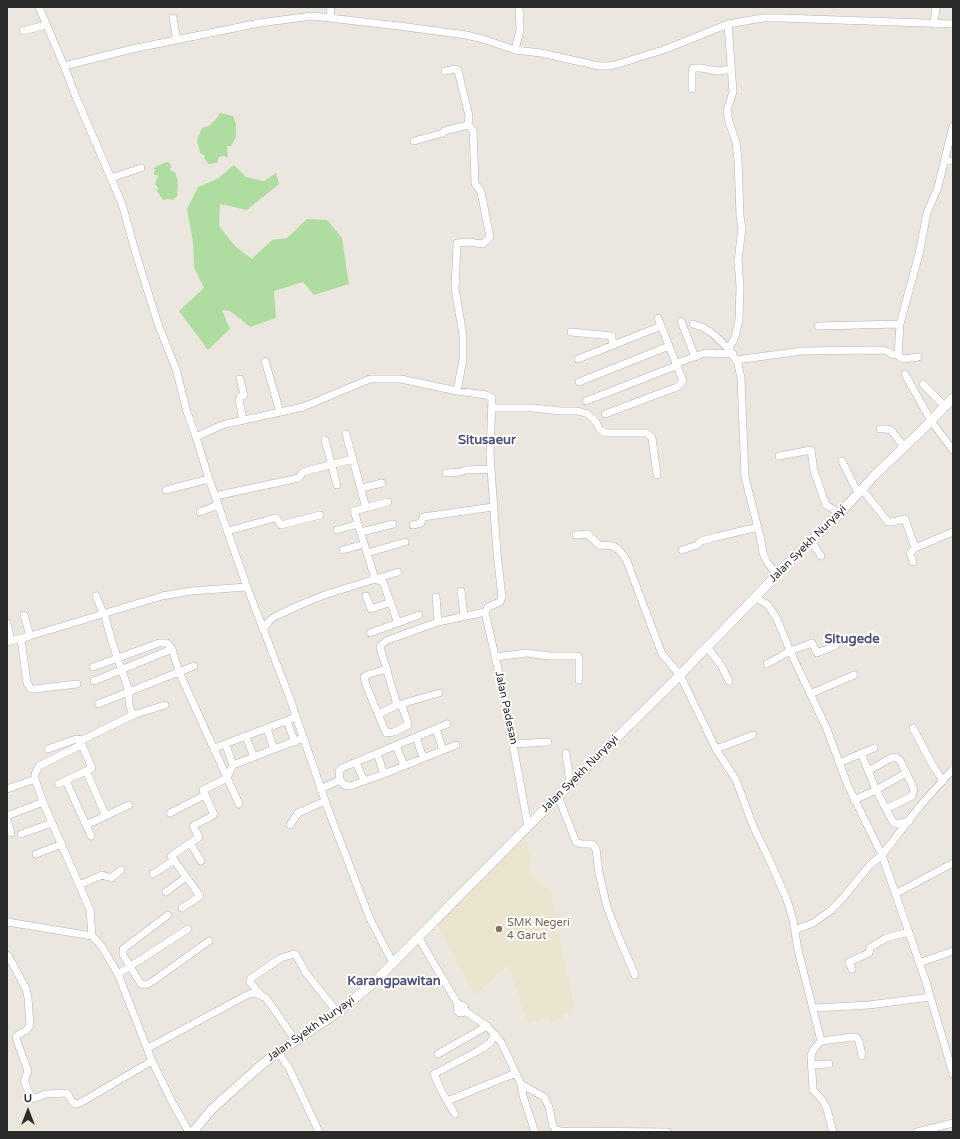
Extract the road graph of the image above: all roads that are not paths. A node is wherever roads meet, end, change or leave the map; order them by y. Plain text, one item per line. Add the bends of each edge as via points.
1 (39, 7) edge
2 (331, 7) edge
3 (519, 7) edge
4 (936, 7) edge
5 (330, 17) junction
6 (172, 18) dead end
7 (728, 24) junction
8 (934, 24) junction
9 (953, 24) edge
10 (46, 25) junction
11 (23, 31) dead end
12 (176, 40) junction
13 (515, 50) junction
14 (64, 66) junction
15 (732, 69) junction
16 (445, 71) dead end
17 (692, 89) dead end
18 (468, 125) junction
19 (953, 126) edge
20 (414, 141) dead end
21 (945, 161) junction
22 (953, 161) edge
23 (141, 168) dead end
24 (111, 178) junction
25 (658, 318) dead end
26 (681, 321) dead end
27 (693, 324) dead end
28 (900, 324) junction
29 (661, 326) junction
30 (818, 326) dead end
31 (571, 332) dead end
32 (612, 346) junction
33 (669, 346) junction
34 (733, 354) junction
35 (898, 355) junction
36 (695, 357) junction
37 (918, 357) dead end
38 (578, 359) dead end
39 (265, 360) dead end
40 (677, 364) junction
41 (905, 374) dead end
42 (240, 379) dead end
43 (579, 382) dead end
44 (457, 391) junction
45 (918, 398) junction
46 (953, 398) edge
47 (586, 401) dead end
48 (945, 406) junction
49 (492, 408) junction
50 (280, 412) junction
51 (605, 414) dead end
52 (243, 420) junction
53 (931, 421) junction
54 (880, 429) dead end
55 (346, 434) dead end
56 (196, 437) junction
57 (325, 440) dead end
58 (904, 447) junction
59 (953, 450) edge
60 (779, 456) dead end
61 (353, 459) junction
62 (842, 461) dead end
63 (332, 464) junction
64 (491, 468) junction
65 (446, 473) dead end
66 (657, 475) dead end
67 (209, 479) junction
68 (382, 483) dead end
69 (337, 485) dead end
70 (361, 488) junction
71 (166, 490) dead end
72 (860, 491) junction
73 (215, 496) junction
74 (388, 502) dead end
75 (218, 505) junction
76 (493, 507) junction
77 (366, 508) junction
78 (200, 512) dead end
79 (840, 513) junction
80 (320, 515) dead end
81 (358, 524) junction
82 (393, 524) dead end
83 (413, 525) dead end
84 (758, 527) junction
85 (337, 530) dead end
86 (228, 531) junction
87 (361, 532) junction
88 (953, 532) edge
89 (576, 535) dead end
90 (811, 541) junction
91 (405, 542) dead end
92 (364, 544) junction
93 (915, 548) junction
94 (343, 550) dead end
95 (682, 550) dead end
96 (367, 553) junction
97 (821, 556) dead end
98 (913, 562) dead end
99 (398, 572) dead end
100 (776, 574) junction
101 (375, 579) junction
102 (247, 587) junction
103 (461, 591) dead end
104 (96, 596) dead end
105 (366, 596) dead end
106 (436, 597) dead end
107 (755, 597) junction
108 (391, 602) junction
109 (485, 612) junction
110 (103, 613) junction
111 (24, 615) dead end
112 (419, 615) dead end
113 (464, 616) junction
114 (438, 622) junction
115 (7, 623) edge
116 (398, 623) junction
117 (264, 630) junction
118 (370, 633) dead end
119 (30, 636) junction
120 (21, 639) junction
121 (9, 642) edge
122 (835, 646) dead end
123 (707, 647) junction
124 (172, 649) junction
125 (790, 651) junction
126 (495, 657) junction
127 (118, 659) junction
128 (767, 664) dead end
129 (194, 666) dead end
130 (93, 668) dead end
131 (121, 669) junction
132 (386, 669) junction
133 (179, 672) junction
134 (680, 675) junction
135 (854, 675) dead end
136 (579, 680) dead end
137 (94, 681) dead end
138 (729, 681) dead end
139 (77, 684) dead end
140 (129, 691) junction
141 (439, 694) dead end
142 (810, 694) junction
143 (98, 704) dead end
144 (165, 705) dead end
145 (399, 705) junction
146 (379, 714) junction
147 (133, 715) junction
148 (296, 717) junction
149 (287, 722) dead end
150 (447, 724) dead end
151 (913, 728) dead end
152 (267, 729) dead end
153 (436, 729) junction
154 (753, 735) dead end
155 (246, 737) dead end
156 (416, 737) junction
157 (303, 738) junction
158 (82, 742) junction
159 (295, 742) junction
160 (548, 742) dead end
161 (513, 744) junction
162 (226, 745) dead end
163 (396, 745) junction
164 (456, 745) dead end
165 (217, 747) dead end
166 (874, 748) dead end
167 (48, 749) dead end
168 (274, 749) junction
169 (716, 749) junction
170 (443, 750) junction
171 (376, 753) junction
172 (566, 753) dead end
173 (861, 753) junction
174 (254, 757) junction
175 (423, 758) junction
176 (356, 762) junction
177 (839, 763) junction
178 (233, 765) junction
179 (404, 766) junction
180 (953, 769) edge
181 (868, 770) junction
182 (86, 771) junction
183 (906, 773) junction
184 (384, 774) junction
185 (227, 778) junction
186 (35, 779) junction
187 (340, 780) junction
188 (66, 781) junction
189 (364, 781) junction
190 (943, 781) junction
191 (58, 784) dead end
192 (570, 784) junction
193 (7, 789) edge
194 (320, 789) junction
195 (876, 790) junction
196 (205, 795) junction
197 (558, 796) junction
198 (854, 800) junction
199 (325, 801) junction
200 (43, 802) junction
201 (239, 804) dead end
202 (129, 806) dead end
203 (886, 809) junction
204 (170, 813) dead end
205 (7, 816) edge
206 (106, 816) junction
207 (7, 820) edge
208 (909, 821) junction
209 (52, 823) junction
210 (86, 825) junction
211 (290, 825) dead end
212 (528, 826) junction
213 (11, 833) dead end
214 (21, 834) dead end
215 (91, 836) dead end
216 (190, 843) junction
217 (62, 844) junction
218 (36, 854) dead end
219 (882, 855) junction
220 (174, 860) junction
221 (201, 861) dead end
222 (953, 863) edge
223 (121, 870) dead end
224 (154, 874) dead end
225 (186, 877) junction
226 (78, 885) junction
227 (166, 892) dead end
228 (896, 894) junction
229 (182, 908) dead end
230 (168, 915) dead end
231 (7, 922) edge
232 (188, 929) dead end
233 (795, 930) junction
234 (909, 932) junction
235 (92, 936) junction
236 (418, 937) junction
237 (209, 941) dead end
238 (953, 951) edge
239 (7, 955) edge
240 (393, 963) junction
241 (919, 963) junction
242 (10, 966) edge
243 (130, 967) junction
244 (852, 970) dead end
245 (118, 974) junction
246 (635, 975) dead end
247 (261, 995) junction
248 (930, 997) junction
249 (814, 1008) junction
250 (337, 1012) junction
251 (487, 1026) junction
252 (495, 1034) junction
253 (296, 1041) junction
254 (821, 1041) junction
255 (148, 1048) junction
256 (278, 1052) junction
257 (438, 1054) dead end
258 (862, 1056) dead end
259 (152, 1061) junction
260 (829, 1064) dead end
261 (811, 1065) junction
262 (516, 1073) junction
263 (953, 1074) edge
264 (521, 1084) junction
265 (448, 1101) junction
266 (455, 1114) dead end
267 (953, 1123) edge
268 (189, 1132) edge
269 (193, 1132) edge
270 (320, 1132) edge
271 (535, 1132) edge
272 (668, 1132) edge
273 (832, 1132) edge
274 (917, 1132) edge

1 - 10 street
2 - 5 street
3 - 13 street via 520,30
4 - 8 street
5 - 12 street via 292,18
5 - 13 street via 484,38
6 - 12 street
7 - 8 street via 771,18
7 - 13 street via 666,49 608,66
7 - 15 street
8 - 9 street
10 - 11 street
10 - 14 street
12 - 14 street
14 - 24 street
15 - 17 street via 716,71 693,68
15 - 34 street via 733,95 728,106 728,114 736,142 742,228 738,261 739,320
16 - 18 street via 458,71 469,116
18 - 20 street
18 - 44 street via 473,130 475,183 481,192 490,238 483,244 457,243 455,289 463,335 463,359
19 - 21 street
21 - 22 street
21 - 28 street via 927,214
23 - 24 street
24 - 56 street via 125,211 136,254 158,324 176,369
25 - 29 street
26 - 36 street
27 - 34 street via 712,333
28 - 30 street
28 - 35 street
29 - 32 street
29 - 33 street
31 - 32 street via 612,336
32 - 38 street
33 - 40 street
33 - 43 street
34 - 35 street via 882,350
34 - 36 street via 705,353
34 - 84 street via 741,378 745,477
35 - 37 street via 904,359
36 - 40 street
39 - 50 street
40 - 47 street
40 - 51 street via 683,380 677,386
41 - 45 street
42 - 52 street via 244,395 239,400
44 - 49 street via 488,396 492,398
44 - 50 street via 401,379 376,378 302,407
45 - 48 street via 926,387
45 - 53 street
46 - 48 main road, Jalan Syekh Nuryayi
48 - 53 main road, Jalan Syekh Nuryayi
49 - 64 street
49 - 66 street via 578,411 588,414 600,430 606,433 647,433 652,438
50 - 52 street
52 - 56 street
53 - 58 main road, Jalan Syekh Nuryayi
53 - 59 street
54 - 58 street via 891,430
55 - 61 street
56 - 67 street
57 - 63 street
58 - 72 main road, Jalan Syekh Nuryayi
60 - 79 street via 811,450 814,471 826,505
61 - 63 street
61 - 70 street
62 - 72 street
63 - 69 street
63 - 73 street via 303,472 299,478
64 - 65 street
64 - 76 street
67 - 71 street
67 - 73 street
68 - 70 street
70 - 77 street
72 - 79 main road, Jalan Syekh Nuryayi
72 - 93 street via 888,522 905,519
73 - 75 street
74 - 77 street
75 - 78 street
75 - 86 street
76 - 83 street via 423,517 420,523
76 - 109 street via 502,600 487,608
77 - 81 street via 354,511
79 - 90 main road, Jalan Syekh Nuryayi
80 - 86 street via 280,525 275,518
81 - 85 street
81 - 87 street
82 - 87 street
84 - 95 street via 701,541
84 - 100 street via 765,558
86 - 102 street
87 - 92 street
88 - 93 street
89 - 134 street via 588,534 599,545 613,546 626,559 661,651
90 - 97 street
90 - 100 main road, Jalan Syekh Nuryayi
91 - 96 street
92 - 94 street
92 - 96 street
93 - 98 street via 910,552
96 - 101 street
99 - 101 street
100 - 107 main road, Jalan Syekh Nuryayi
101 - 108 street via 383,582
101 - 117 street via 302,604 276,616 269,621
102 - 110 street via 176,593
102 - 117 street
103 - 113 street
104 - 110 street
105 - 108 street via 371,609
106 - 114 street
107 - 123 main road, Jalan Syekh Nuryayi
107 - 125 street via 771,609
108 - 116 street
109 - 113 street
109 - 126 street, Jalan Padesan
110 - 119 street
110 - 127 street
111 - 119 street
112 - 116 street
113 - 114 street
114 - 132 street via 383,642 380,647
115 - 121 street
116 - 118 street
117 - 148 street
119 - 120 street
120 - 121 street
120 - 139 street via 31,688
122 - 125 street via 817,652 812,643
123 - 134 main road, Jalan Syekh Nuryayi
123 - 138 street
124 - 127 street via 164,642
124 - 131 street
124 - 133 street
125 - 128 street
125 - 142 street
126 - 136 street via 527,653 578,656
126 - 161 street, Jalan Padesan
127 - 130 street
127 - 131 street
129 - 133 street
131 - 137 street
131 - 140 street
132 - 145 street
132 - 146 street via 364,677
133 - 140 street
133 - 185 street
134 - 169 street
134 - 192 main road, Jalan Syekh Nuryayi
135 - 142 street
140 - 143 street
140 - 147 street via 129,705
141 - 145 street
142 - 177 street
144 - 147 street
145 - 146 street
145 - 146 street via 407,720 407,726 386,734
147 - 158 street
148 - 157 street
148 - 165 street
149 - 159 street
150 - 153 street
151 - 190 street
152 - 168 street
153 - 156 street
153 - 170 street
154 - 169 street
155 - 174 street
156 - 163 street
156 - 175 street
157 - 159 street
157 - 194 street
158 - 167 street via 76,738
158 - 182 street via 92,768
158 - 186 street via 39,766
159 - 168 street
160 - 161 street
161 - 212 street, Jalan Padesan
162 - 178 street
163 - 171 street
163 - 179 street
164 - 170 street
166 - 173 street
168 - 174 street
169 - 233 street via 736,780 753,826 787,900
170 - 175 street
171 - 176 street
171 - 184 street
172 - 192 street
173 - 177 street
173 - 181 street
174 - 178 street
175 - 179 street
176 - 187 street via 339,770
176 - 189 street
177 - 198 street
178 - 185 street
179 - 184 street
180 - 190 street
181 - 183 street via 894,757 900,760
181 - 195 street
182 - 188 street
182 - 206 street
183 - 195 street
183 - 203 street via 912,785 912,796
184 - 189 street
185 - 196 street via 203,790
185 - 201 street
186 - 193 street
186 - 200 street
187 - 189 street via 347,786
187 - 194 street
188 - 191 street
188 - 210 street
190 - 208 street
192 - 197 main road, Jalan Syekh Nuryayi
194 - 199 street
195 - 198 street
195 - 203 street
196 - 204 street
196 - 216 street via 214,815 194,826 199,837
197 - 212 main road, Jalan Syekh Nuryayi
197 - 246 street via 576,842 592,844 596,849 607,907
198 - 219 street
199 - 211 street via 298,813
199 - 240 street via 370,919
200 - 205 street
200 - 209 street
202 - 206 street
203 - 208 street via 894,824
206 - 210 street
207 - 213 street
208 - 219 street
209 - 214 street
209 - 217 street
210 - 215 street
212 - 236 main road, Jalan Syekh Nuryayi
216 - 220 street via 171,856
216 - 221 street
217 - 218 street
217 - 226 street
219 - 228 street
219 - 233 street via 869,866 830,911 813,923
220 - 224 street
220 - 225 street
222 - 228 street
223 - 226 street via 111,878 102,876
225 - 227 street
225 - 229 street via 200,896
226 - 235 street via 91,914
228 - 234 street
230 - 243 street via 123,949 123,955
231 - 235 street
232 - 243 street
233 - 249 street
234 - 241 street
234 - 244 street via 886,938 873,946 869,953 850,962
235 - 245 street via 102,947
236 - 240 main road, Jalan Syekh Nuryayi
236 - 251 street via 459,1006 464,1007 465,1011
237 - 243 street via 146,985 140,984
238 - 241 street
239 - 242 street
240 - 250 main road, Jalan Syekh Nuryayi
241 - 248 street
242 - 259 street via 26,990 30,1009 30,1025 16,1038 28,1071 24,1081 32,1099 46,1094 67,1093 73,1103 78,1104
243 - 245 street
245 - 255 street
247 - 250 street via 250,979 281,958 294,954
247 - 253 street via 266,998
247 - 255 street via 243,996
248 - 249 street via 869,1005
248 - 263 street
249 - 254 street
250 - 253 main road, Jalan Syekh Nuryayi
251 - 252 street
251 - 257 street
252 - 262 street via 505,1048
252 - 265 street via 490,1043 478,1051 434,1074
253 - 256 main road, Jalan Syekh Nuryayi
254 - 258 street via 857,1038
254 - 261 street via 811,1056
255 - 259 street
256 - 269 main road, Jalan Syekh Nuryayi via 211,1110
256 - 270 street via 289,1068
259 - 268 street
260 - 261 street
261 - 273 street via 813,1090 825,1105
262 - 264 street
262 - 265 street
264 - 271 street
264 - 272 street via 544,1097 556,1130
265 - 266 street
267 - 274 street

